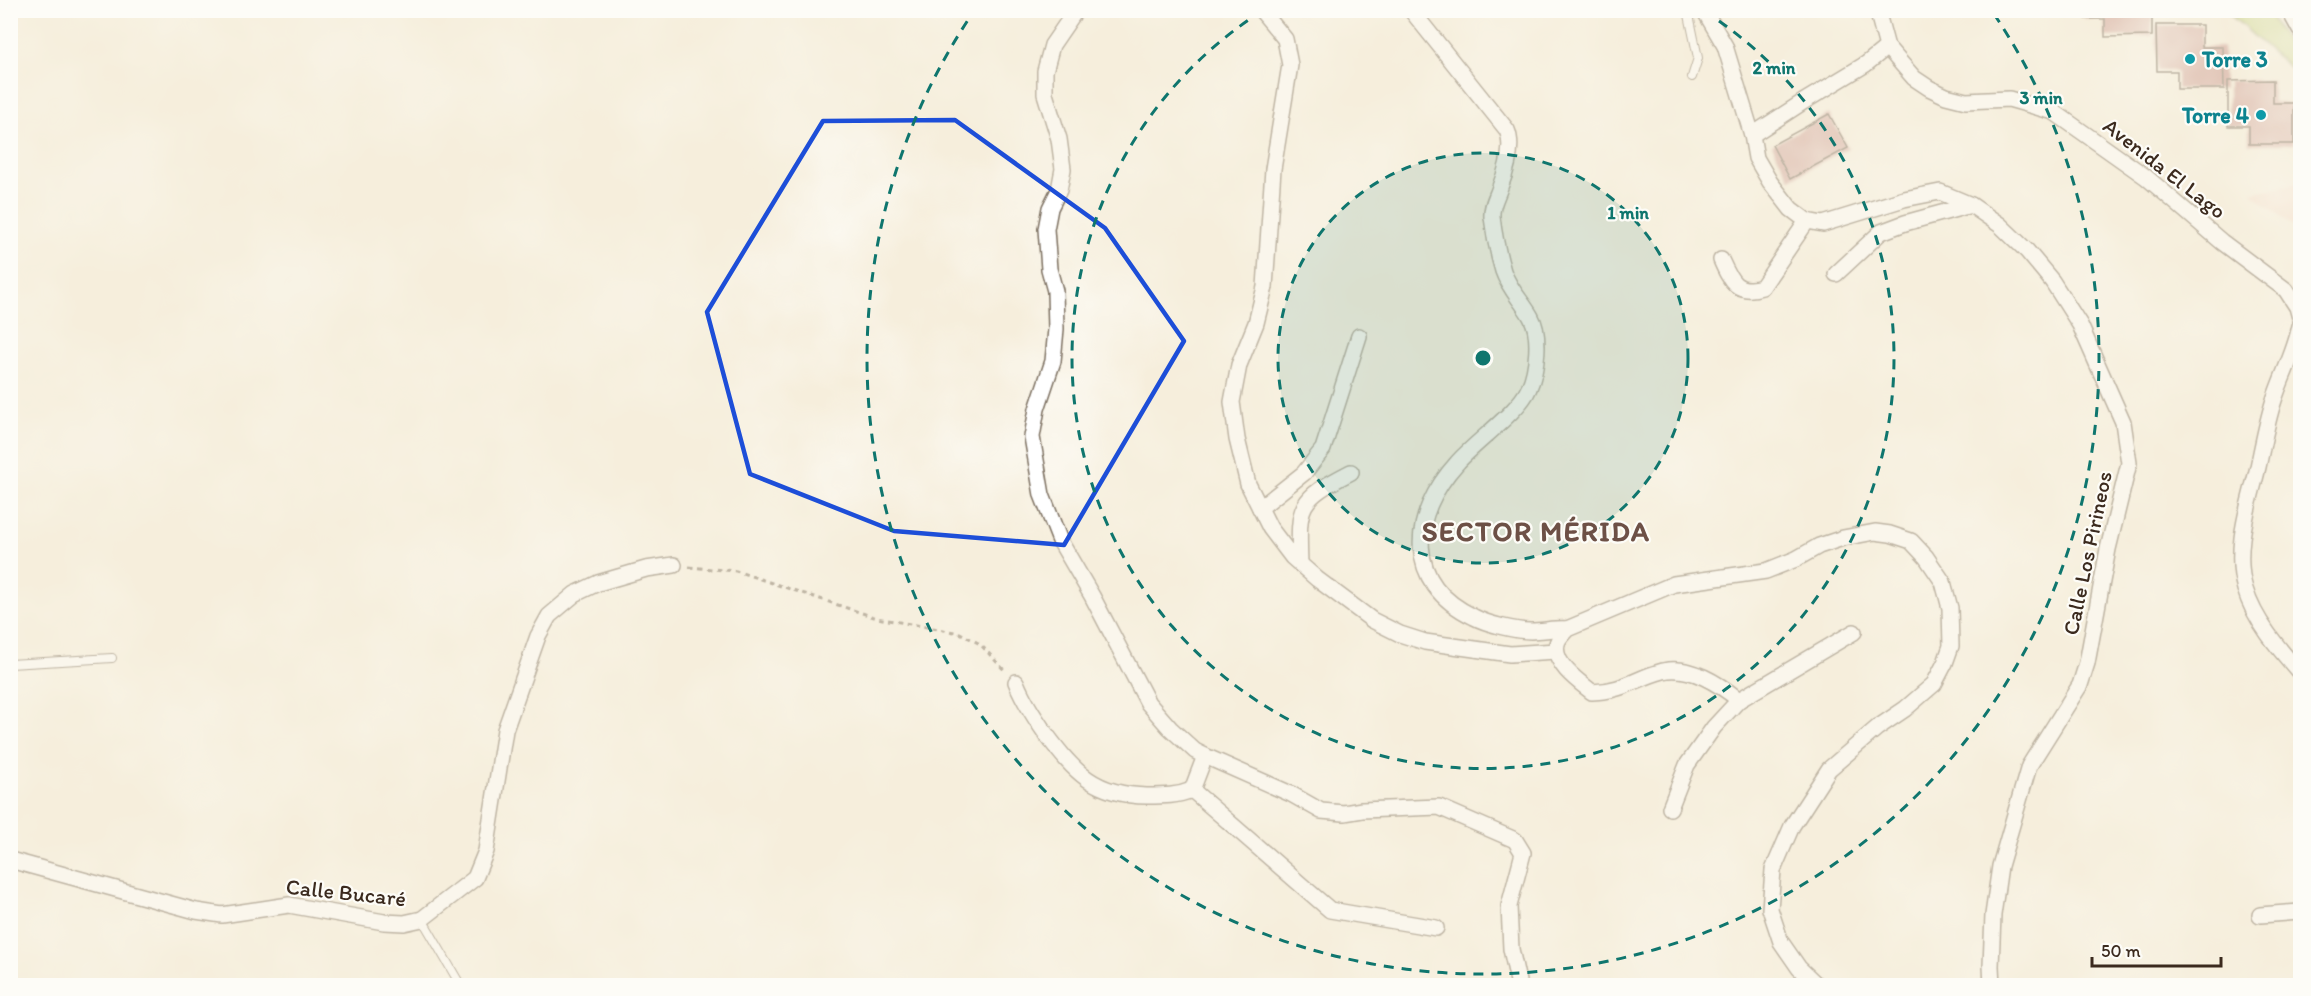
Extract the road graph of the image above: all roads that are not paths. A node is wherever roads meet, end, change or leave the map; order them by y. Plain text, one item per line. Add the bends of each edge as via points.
1 (1076, 10) edge
2 (1261, 10) edge
3 (1411, 10) edge
4 (1688, 10) edge
5 (1704, 10) edge
6 (1877, 10) edge
7 (2289, 10) edge
8 (2301, 30) edge
9 (1887, 46) junction
10 (1692, 77) dead end
11 (1752, 135) junction
12 (1971, 205) junction
13 (1807, 221) junction
14 (1721, 260) dead end
15 (1836, 274) dead end
16 (2301, 318) edge
17 (2301, 326) edge
18 (1359, 336) dead end
19 (1351, 472) dead end
20 (1260, 508) junction
21 (1300, 564) junction
22 (674, 565) road end
23 (1567, 629) junction
24 (1854, 632) dead end
25 (1556, 651) junction
26 (112, 658) dead end
27 (10, 664) edge
28 (2301, 673) edge
29 (1016, 682) road end
30 (1739, 700) junction
31 (1205, 756) junction
32 (1192, 790) junction
33 (1670, 808) dead end
34 (10, 860) edge
35 (2301, 912) edge
36 (2259, 915) dead end
37 (422, 919) junction
38 (1436, 928) dead end
39 (461, 986) edge
40 (1520, 986) edge
41 (1818, 986) edge
42 (1992, 986) edge

1 - 31 street via 1052,45 1045,71 1045,94 1059,139 1063,169 1046,229 1056,329 1053,361 1036,409 1032,437 1035,456 1042,495 1060,541 1148,703 1170,728
2 - 20 street via 1285,39 1290,65 1273,169 1265,286 1256,323 1239,365 1232,402 1248,484
3 - 23 street via 1512,140 1492,214 1503,271 1515,297 1532,318 1538,347 1529,389 1495,428 1455,464 1435,490 1420,533 1424,568 1437,591 1474,618 1530,631
4 - 10 lane via 1698,58
5 - 11 street via 1725,46
6 - 9 street, Avenida El Lago
7 - 8 street
9 - 11 street via 1866,64
9 - 16 street, Avenida El Lago via 1914,78 1946,96 1966,100 2009,99 2054,112 2146,177 2286,290
11 - 13 street via 1756,158 1770,182 1791,209
12 - 13 street, Calle Los Pirineos via 1940,192 1823,224
12 - 15 street via 1881,232
12 - 42 street, Calle Los Pirineos via 2027,251 2080,325 2123,422 2129,463 2080,685 2029,766 2016,807 1998,876
13 - 14 street via 1762,287 1741,288 1730,281
17 - 28 street via 2274,400 2243,528 2241,564 2245,589 2255,611
18 - 20 street via 1323,449 1304,473
19 - 21 street via 1307,500 1301,513
20 - 21 street via 1270,528
21 - 25 street via 1372,620 1400,634 1425,642 1510,654
22 - 37 street, Calle Bucaré via 598,584 575,594 549,616 538,636 505,730 486,851 475,878
23 - 25 street via 1557,641
23 - 41 street via 1674,584 1766,571 1843,538 1875,532 1890,534 1911,541 1926,557 1943,582 1950,608 1951,646 1945,663 1934,684 1829,769 1792,826 1773,870 1770,909 1781,942
24 - 30 street
25 - 30 street via 1575,679 1592,692 1625,687 1664,671 1684,671 1723,688
26 - 27 lane
29 - 32 street via 1024,704 1082,776 1128,795 1176,796
30 - 33 street via 1687,765
31 - 32 street
31 - 40 street via 1321,811 1439,807 1515,840 1523,853 1509,906 1511,949
32 - 38 street via 1330,910
34 - 37 street, Calle Bucaré via 222,915 289,905 384,922
35 - 36 street
37 - 39 lane

